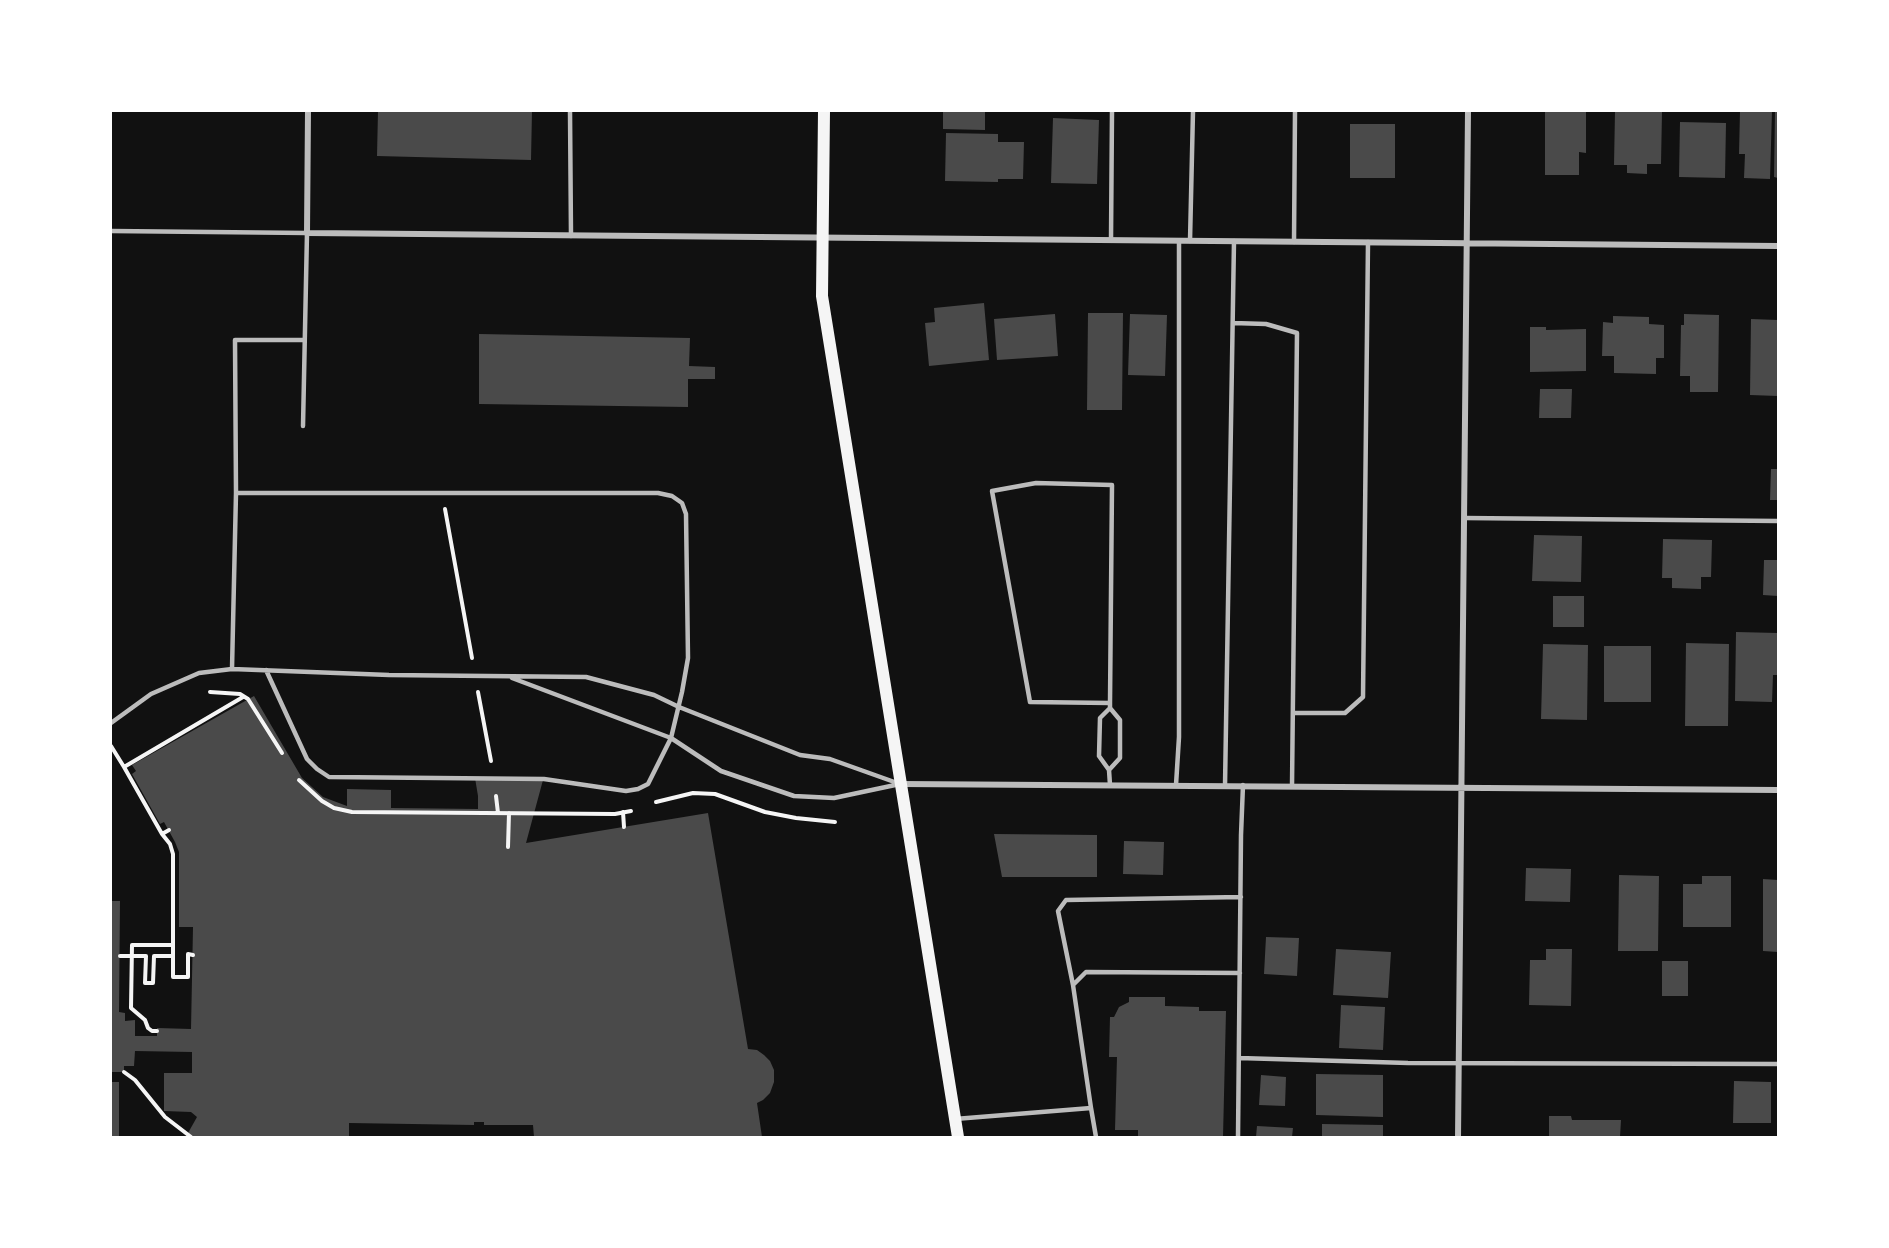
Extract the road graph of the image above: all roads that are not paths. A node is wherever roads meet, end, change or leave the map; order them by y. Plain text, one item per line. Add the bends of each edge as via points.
1 (308, 111) edge
2 (570, 111) edge
3 (824, 111) edge
4 (1112, 111) edge
5 (1193, 111) edge
6 (1295, 111) edge
7 (1468, 111) edge
8 (111, 231) edge
9 (307, 233) junction
10 (571, 236) junction
11 (822, 238) junction
12 (1111, 240) junction
13 (1179, 241) junction
14 (1190, 241) junction
15 (1234, 241) junction
16 (1294, 242) junction
17 (1368, 242) junction
18 (1467, 243) junction
19 (1778, 246) edge
20 (1233, 322) junction
21 (304, 340) junction
22 (303, 426) dead end
23 (236, 493) junction
24 (1464, 518) junction
25 (1778, 521) edge
26 (232, 669) junction
27 (266, 670) junction
28 (506, 676) junction
29 (1110, 706) junction
30 (679, 707) junction
31 (1293, 713) junction
32 (111, 723) edge
33 (671, 738) junction
34 (1109, 770) junction
35 (900, 784) junction
36 (1110, 785) junction
37 (1176, 785) junction
38 (1225, 786) junction
39 (1243, 786) junction
40 (1292, 786) junction
41 (1462, 787) junction
42 (1778, 789) edge
43 (1241, 897) junction
44 (1240, 973) junction
45 (1073, 985) junction
46 (1239, 1058) junction
47 (1459, 1063) junction
48 (1778, 1064) edge
49 (1090, 1108) junction
50 (956, 1119) junction
51 (958, 1137) edge
52 (1096, 1137) edge
53 (1238, 1137) edge
54 (1458, 1137) edge

1 - 9 street
2 - 10 lane
3 - 11 main road
4 - 12 lane
5 - 14 lane
6 - 16 lane
7 - 18 street
8 - 9 lane
9 - 10 street
9 - 21 lane
10 - 11 street
11 - 12 street
11 - 35 main road via 822,296
12 - 13 street
13 - 14 street
13 - 37 lane
14 - 15 street
15 - 16 street
15 - 20 lane
16 - 17 street
17 - 18 street
17 - 31 lane via 1363,697 1345,713
18 - 19 street
18 - 24 street
20 - 31 lane via 1266,324 1297,333
20 - 38 lane
21 - 22 lane
21 - 23 lane via 235,340
23 - 26 lane
23 - 30 lane via 672,496 682,503 686,514 688,658
24 - 25 lane
24 - 41 street
26 - 27 lane
26 - 32 lane via 199,673 151,694
27 - 28 lane
27 - 33 lane via 307,759 328,777 544,779 632,791 648,784
28 - 30 lane via 586,677 654,695
28 - 33 lane
29 - 29 lane via 1112,485 1036,483 992,491 1030,702
29 - 34 lane via 1100,718 1099,756
29 - 34 lane via 1120,720 1120,758
30 - 33 lane
30 - 35 lane via 801,755 830,759
31 - 40 lane
33 - 35 lane via 721,771 794,796 834,798
34 - 36 lane
35 - 36 street
35 - 50 main road
36 - 37 street
37 - 38 street
38 - 39 street
39 - 40 street
39 - 43 lane
40 - 41 street
41 - 42 street
41 - 47 street
43 - 44 lane
43 - 45 lane via 1066,900 1058,911
44 - 45 lane via 1086,972
44 - 46 lane
45 - 49 lane
46 - 47 lane
46 - 53 lane
47 - 48 lane
47 - 54 street
49 - 50 lane
49 - 52 lane
50 - 51 main road

